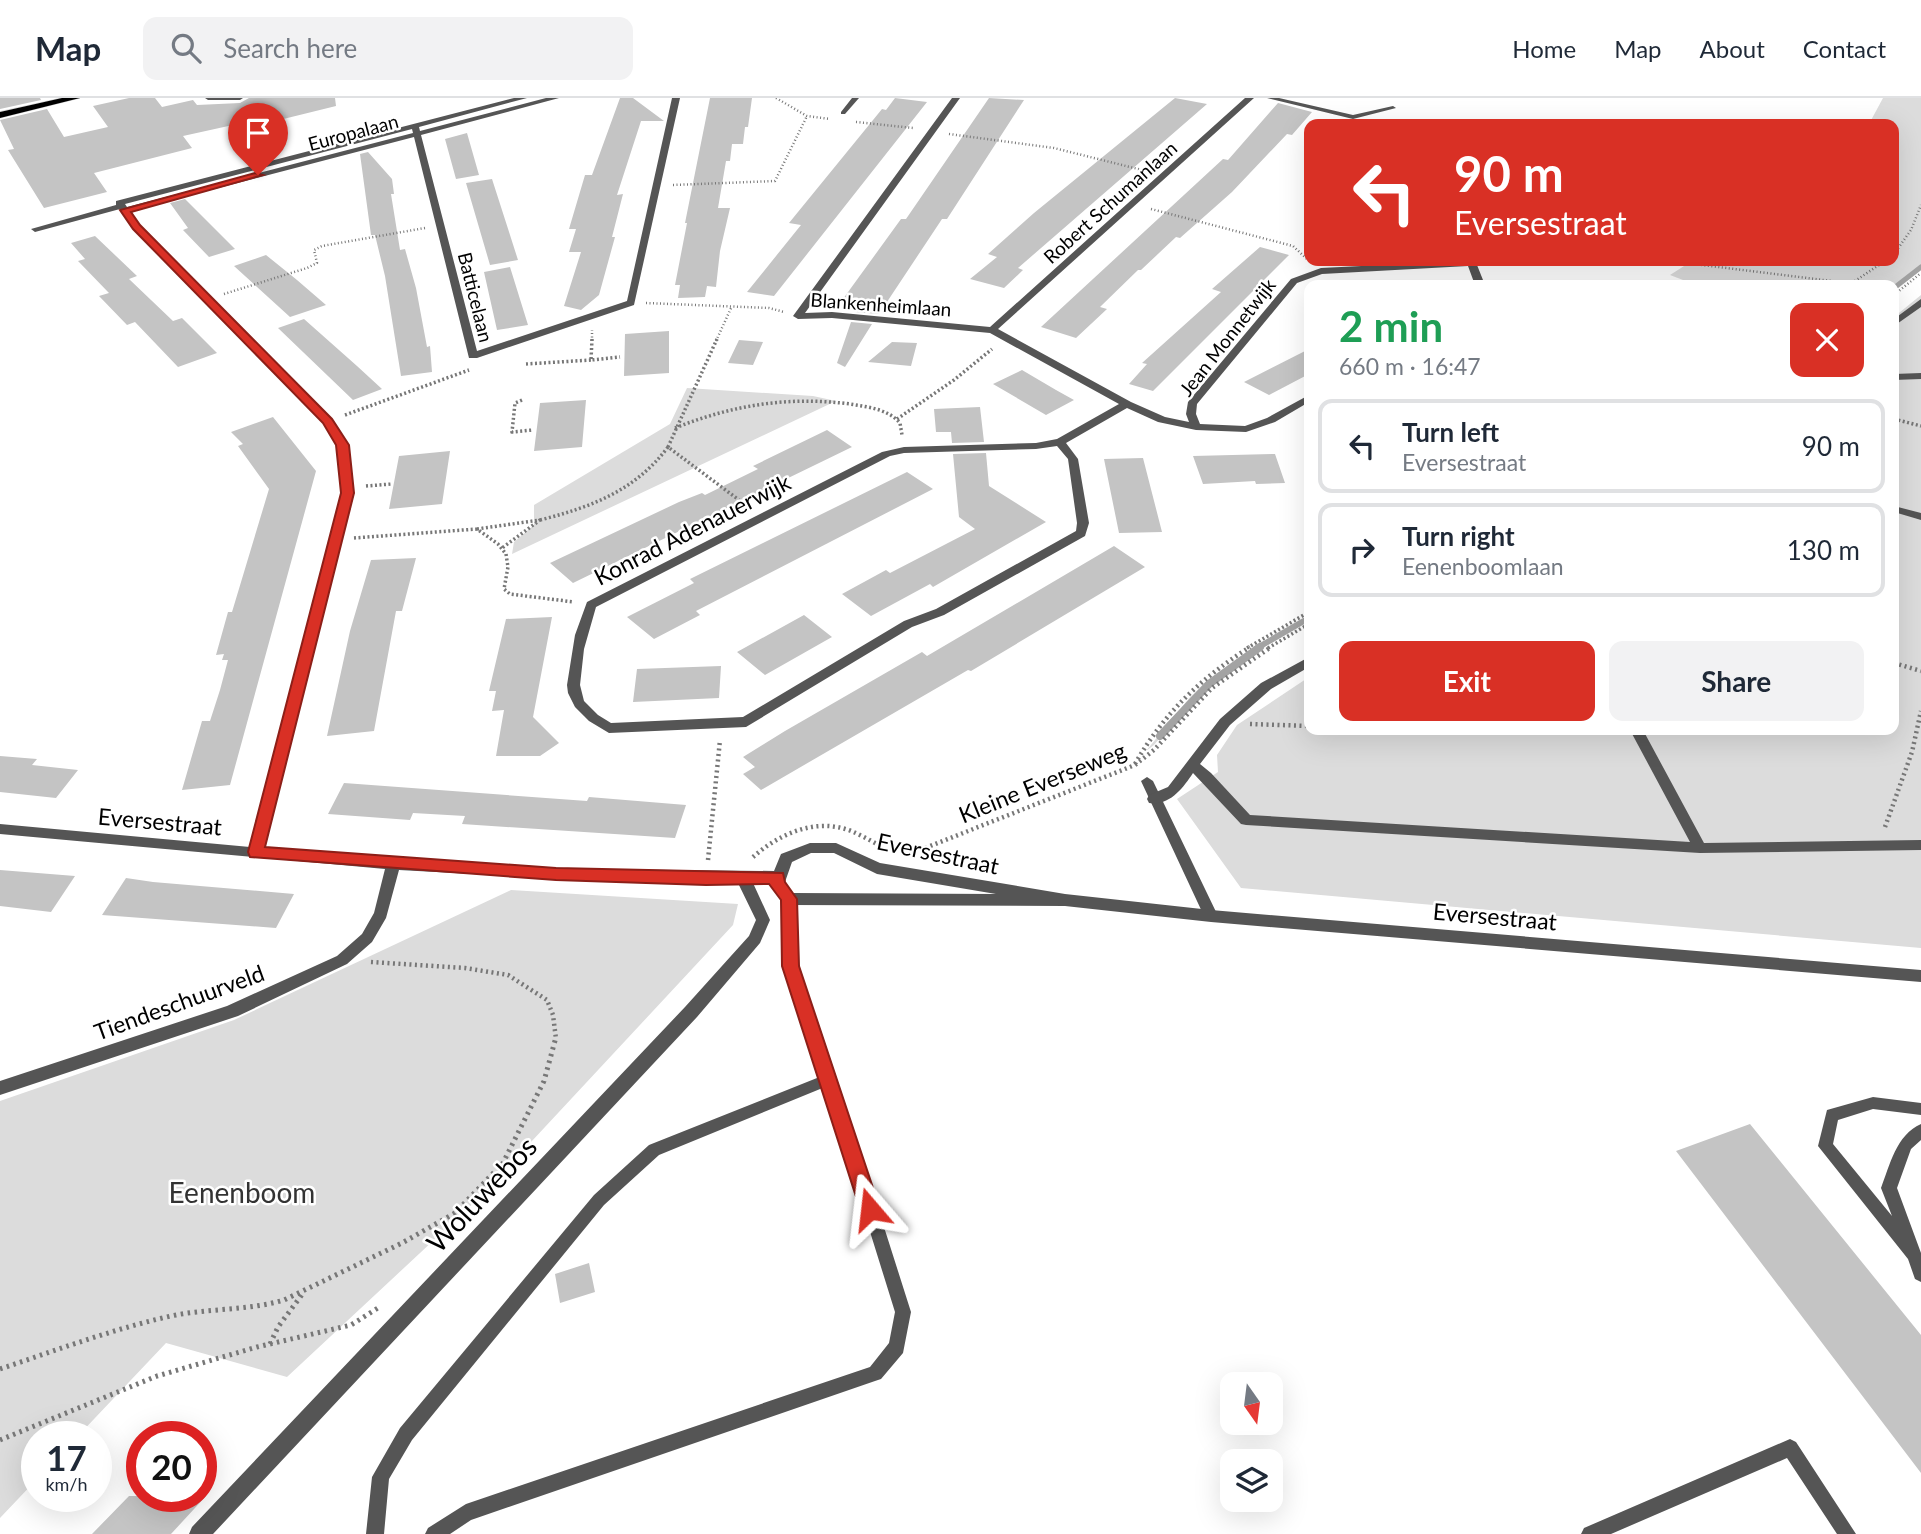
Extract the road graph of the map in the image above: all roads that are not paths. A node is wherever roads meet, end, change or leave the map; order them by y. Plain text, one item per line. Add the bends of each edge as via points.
1 (75, 98) edge
2 (208, 98) edge
3 (240, 98) edge
4 (523, 98) edge
5 (555, 98) edge
6 (676, 98) edge
7 (856, 98) edge
8 (956, 98) edge
9 (1250, 98) edge
10 (1270, 98) edge
11 (57, 100) edge
12 (1393, 108) dead end
13 (844, 113) dead end
14 (0, 115) edge
15 (416, 130) junction
16 (123, 208) junction
17 (35, 229) dead end
18 (1415, 266) edge
19 (1921, 302) edge
20 (1899, 319) edge
21 (992, 330) junction
22 (1921, 376) edge
23 (1899, 377) edge
24 (1304, 401) edge
25 (1127, 404) junction
26 (1196, 427) junction
27 (1060, 442) junction
28 (1899, 510) edge
29 (1921, 517) edge
30 (1304, 664) edge
31 (1640, 735) edge
32 (1192, 765) junction
33 (1147, 781) road end
34 (1154, 799) junction
35 (0, 829) edge
36 (1921, 845) edge
37 (1700, 848) junction
38 (256, 852) junction
39 (394, 862) junction
40 (777, 877) junction
41 (743, 878) junction
42 (789, 899) junction
43 (1065, 900) junction
44 (1211, 916) junction
45 (1921, 976) edge
46 (830, 1080) junction
47 (0, 1088) edge
48 (1921, 1109) edge
49 (1921, 1130) edge
50 (1913, 1254) junction
51 (1921, 1275) edge
52 (199, 1534) edge
53 (376, 1534) edge
54 (434, 1534) edge
55 (1590, 1534) edge
56 (1847, 1534) edge

1 - 11 main road
2 - 3 lane
4 - 15 street, Europalaan
5 - 15 street, Europalaan
6 - 15 street, Batticelaan via 631,303 473,356
7 - 13 lane
8 - 21 street, Blankenheimlaan via 798,316
9 - 21 street, Robert Schumanlaan
10 - 12 lane via 1353,117
11 - 14 main road
15 - 16 street, Europalaan
16 - 17 street, Europalaan
16 - 38 street via 136,227 328,421 342,445 347,488
18 - 26 street, Jean Monnetwijk via 1321,271 1294,282 1192,404
19 - 20 street
21 - 25 street, Blankenheimlaan
22 - 23 street
24 - 26 street, Jean Monnetwijk via 1246,429
25 - 26 street, Jean Monnetwijk via 1162,420
25 - 27 street, Konrad Adenauerwijk
27 - 27 street, Konrad Adenauerwijk via 886,454 591,605 583,619 573,691 579,703 609,728 746,722 908,624 940,612 1081,533 1073,459
28 - 29 street
30 - 32 street via 1266,686 1225,722
31 - 37 street
32 - 34 street via 1173,791
32 - 37 street via 1246,820
33 - 34 lane
34 - 44 lane
35 - 38 street, Eversestraat
36 - 37 street
38 - 39 street, Eversestraat
39 - 41 street, Eversestraat via 556,874
39 - 47 street, Tiendeschuurveld via 381,914 367,938 342,960 232,1011
40 - 41 street, Eversestraat
40 - 42 street
40 - 43 street, Eversestraat via 786,858 810,848 836,848 877,868
41 - 52 street, Woluwebos via 763,920 755,939
42 - 43 street, Eversestraat
42 - 46 lane via 790,966
43 - 44 street, Eversestraat
44 - 45 street, Eversestraat
46 - 53 lane via 654,1150 599,1200 406,1434 381,1476
46 - 54 lane via 903,1312 897,1347 876,1373 466,1513
48 - 50 lane via 1873,1103 1832,1115 1825,1146
49 - 50 lane via 1905,1145 1889,1188
50 - 51 lane
55 - 56 lane via 1790,1448

